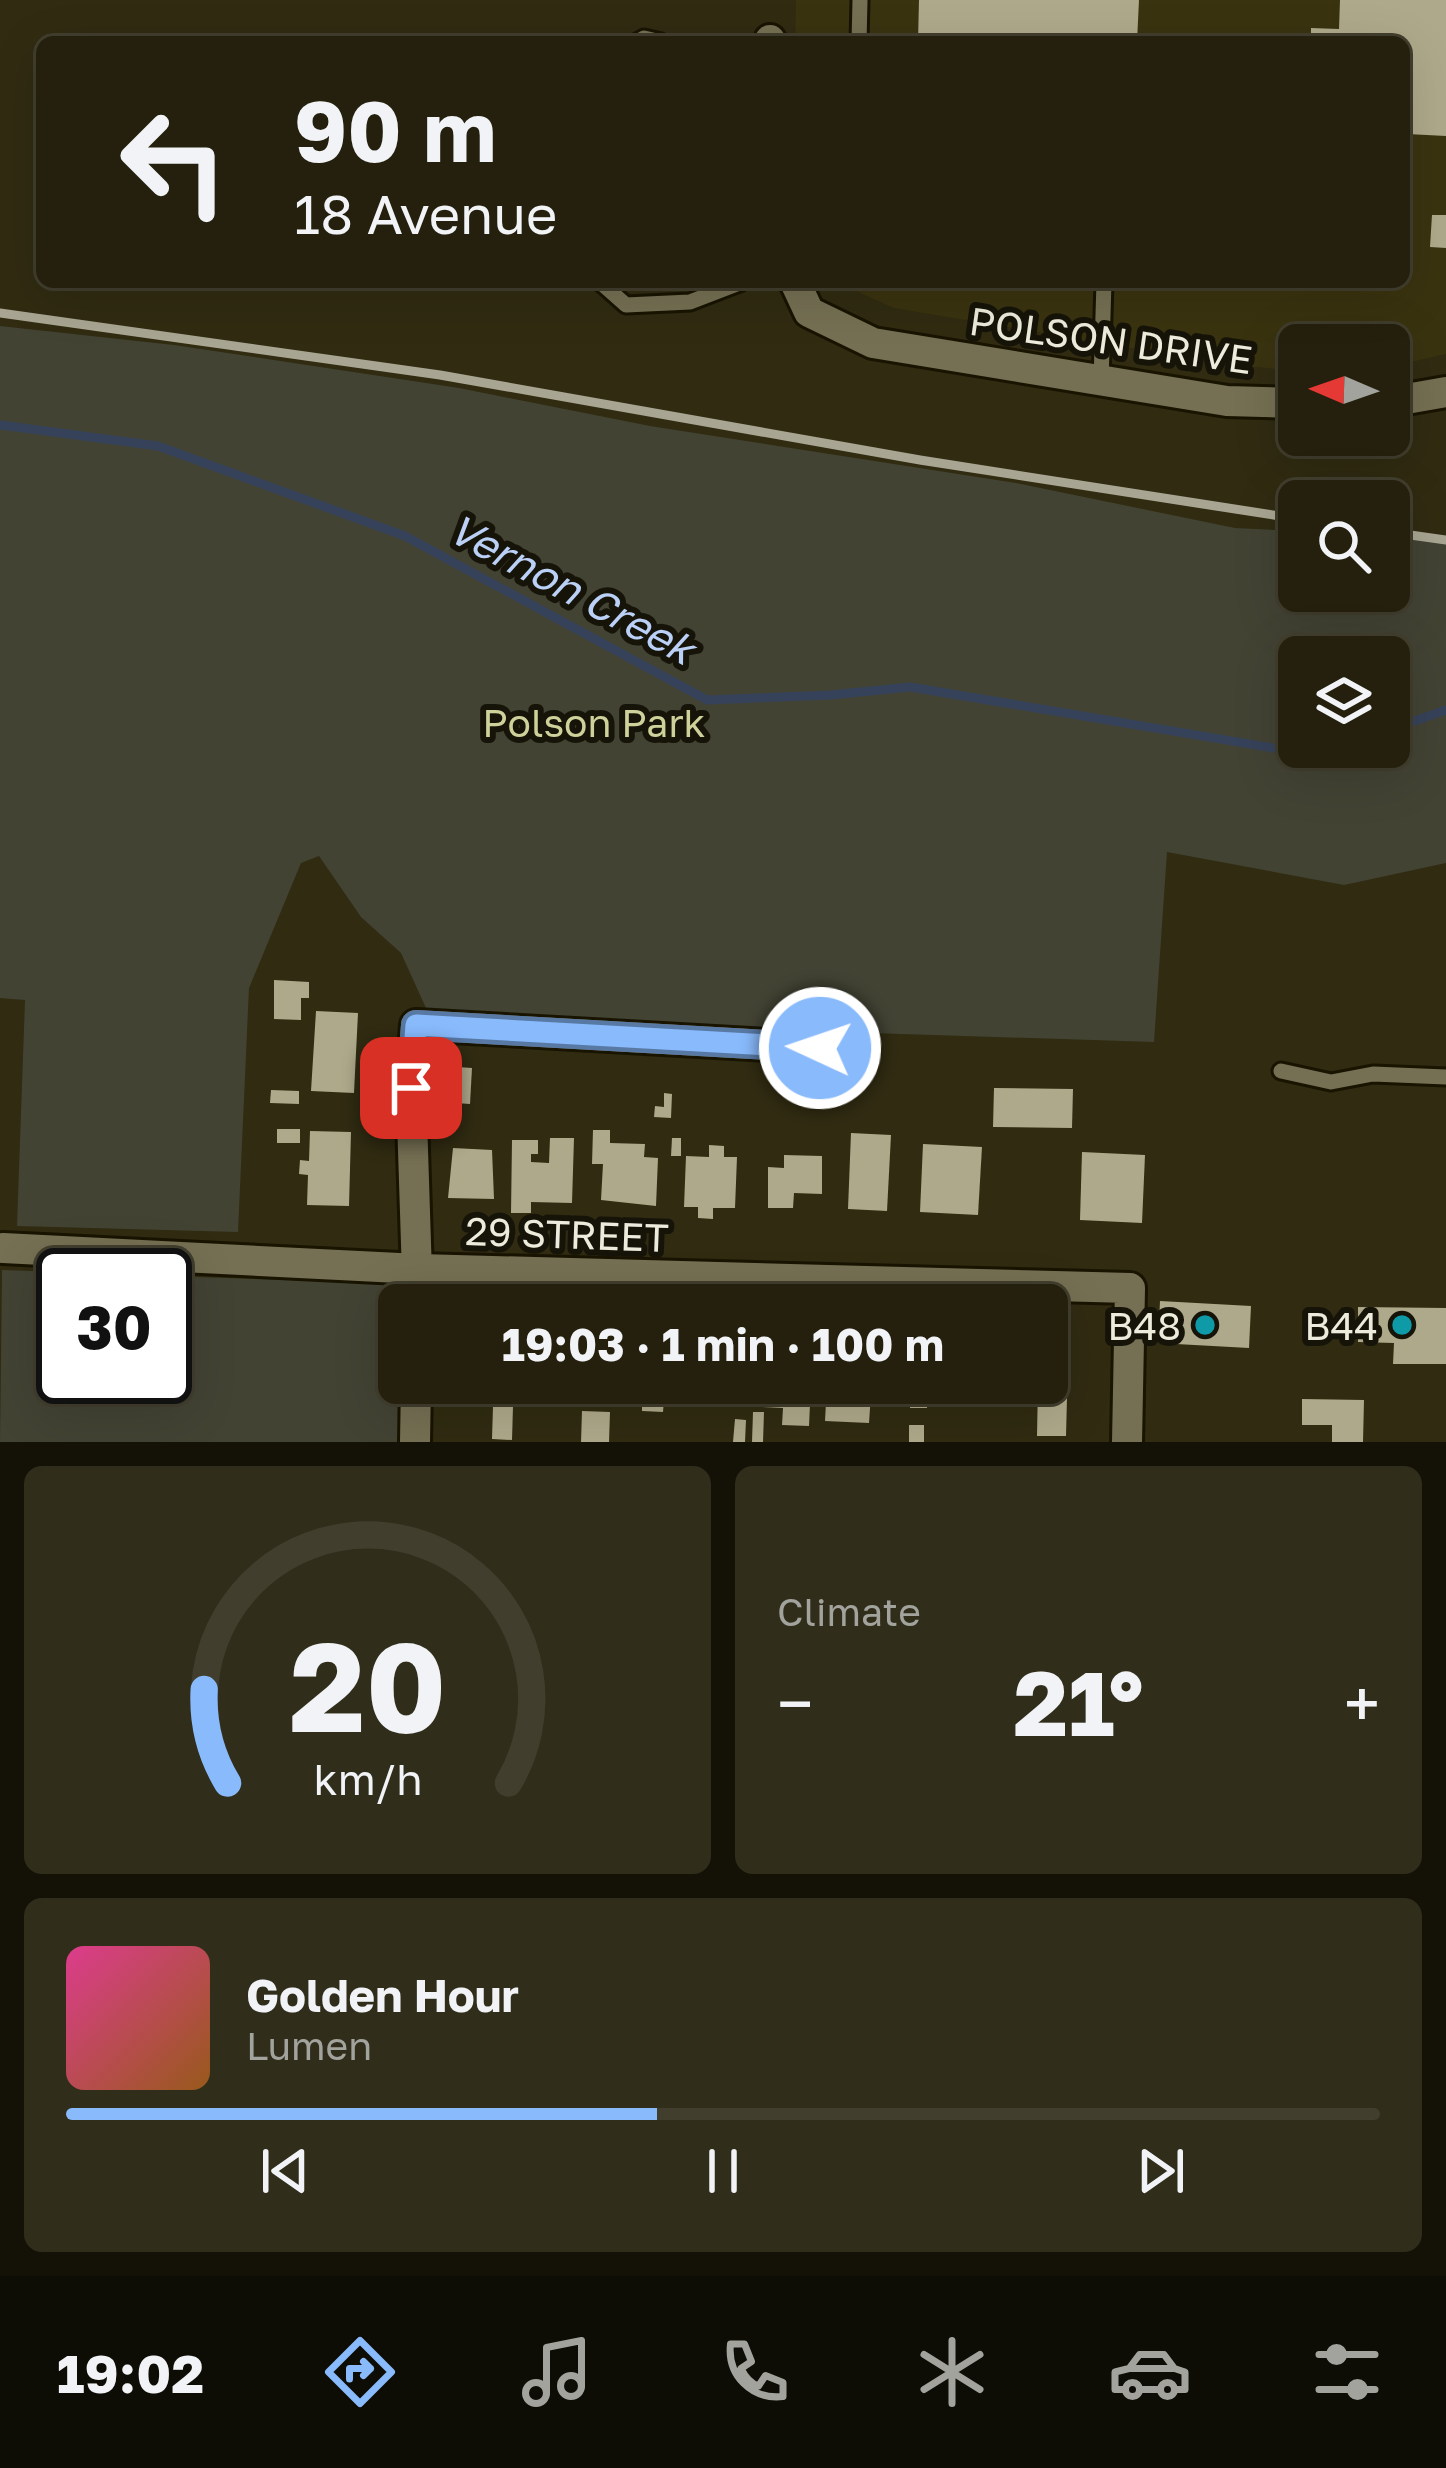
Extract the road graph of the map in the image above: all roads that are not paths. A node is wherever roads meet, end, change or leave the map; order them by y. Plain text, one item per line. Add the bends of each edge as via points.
1 (860, 0) edge
2 (859, 36) edge
3 (607, 288) edge
4 (726, 288) edge
5 (798, 288) edge
6 (1104, 288) edge
7 (1100, 381) junction
8 (1446, 392) edge
9 (1410, 398) edge
10 (1278, 403) edge
11 (820, 1048) dead end
12 (1281, 1071) dead end
13 (1446, 1077) edge
14 (3, 1248) edge
15 (419, 1269) junction
16 (419, 1284) edge
17 (416, 1404) edge
18 (415, 1442) edge
19 (1127, 1442) edge

1 - 2 lane
3 - 4 lane via 626,305 690,302
5 - 7 street, POLSON DRIVE via 808,312 873,343
6 - 7 lane
7 - 10 street, POLSON DRIVE
8 - 9 street
11 - 15 street via 416,1025
12 - 13 lane via 1331,1082 1373,1074
14 - 15 street, 29 STREET
15 - 16 street
15 - 19 street, 29 STREET via 1130,1288
17 - 18 street

